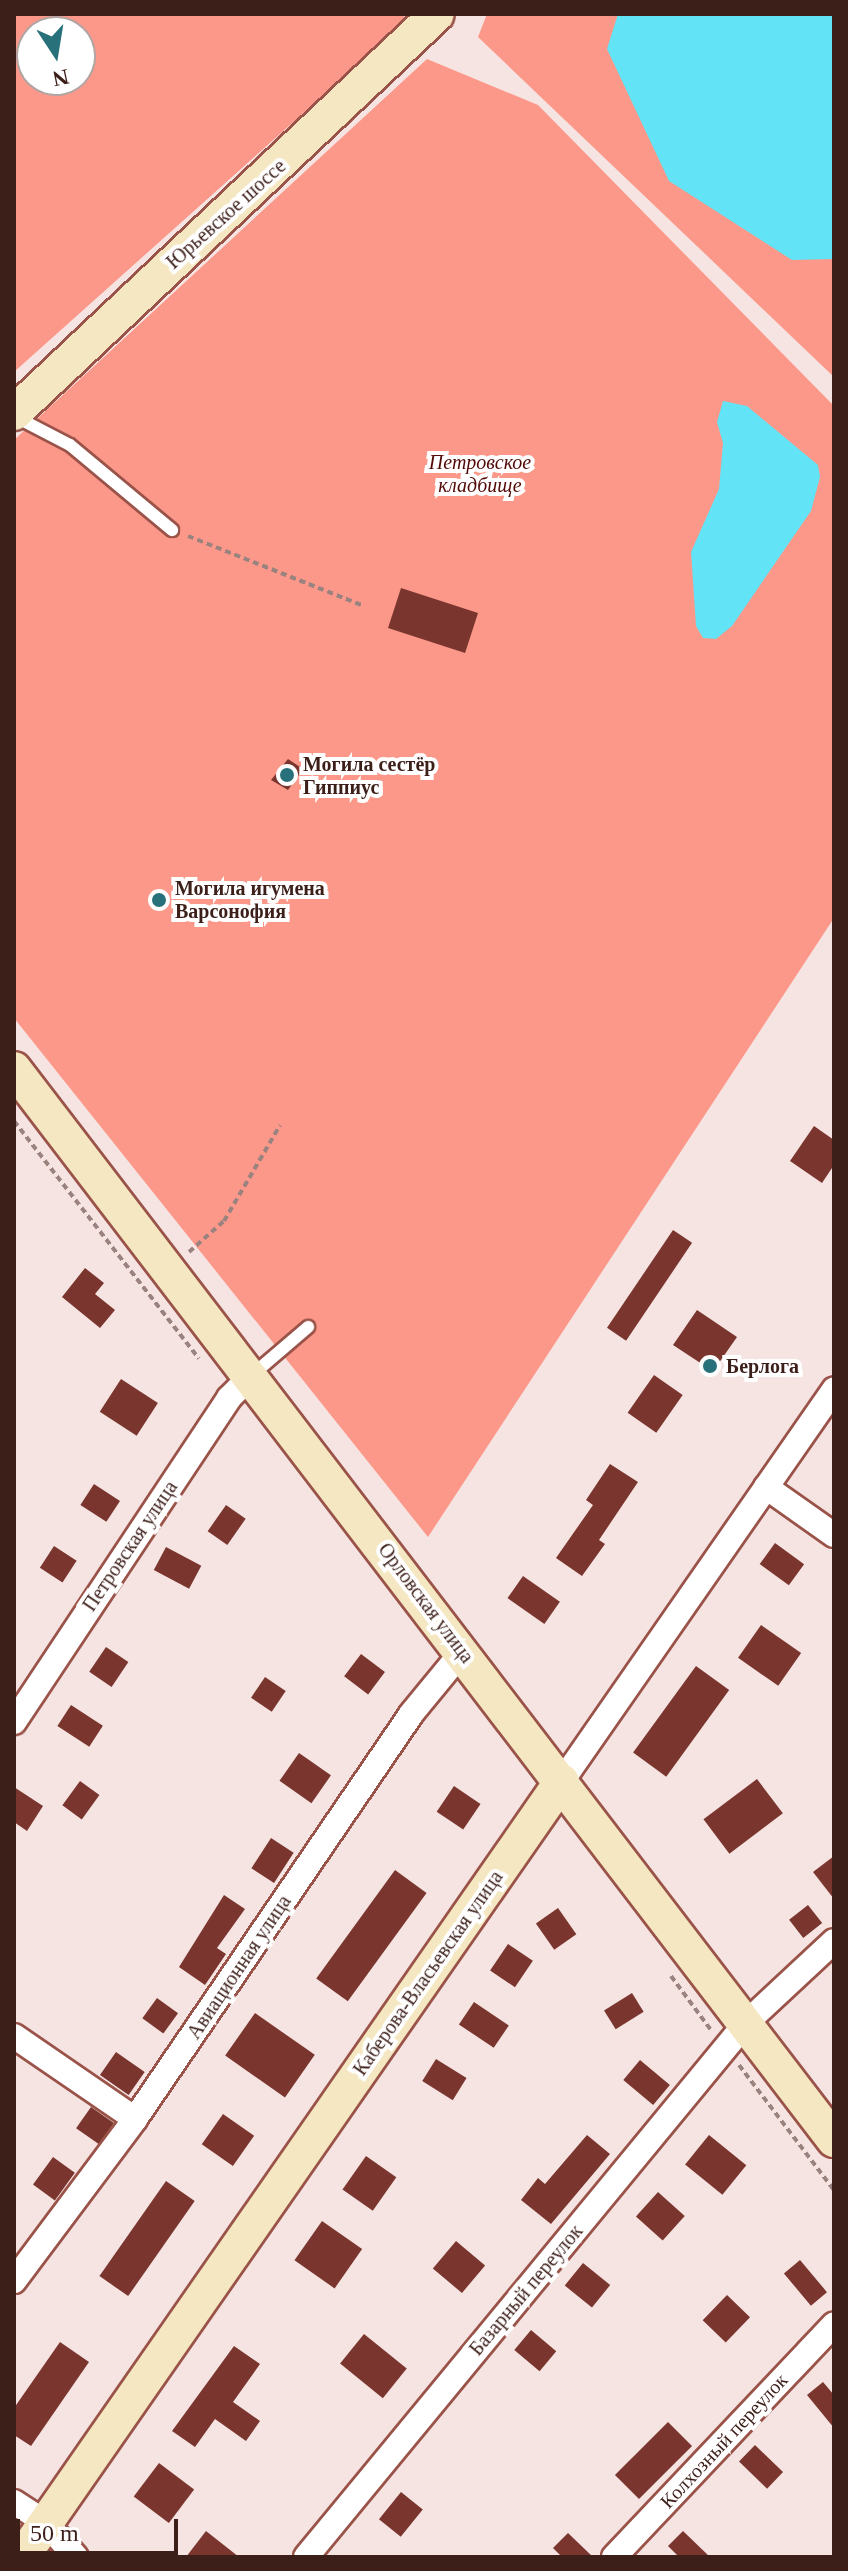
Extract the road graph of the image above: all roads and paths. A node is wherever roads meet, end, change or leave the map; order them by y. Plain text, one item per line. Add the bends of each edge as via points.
1 (437, 14) edge
2 (14, 415) edge
3 (172, 530) joint
4 (364, 606) dead end
5 (14, 1069) edge
6 (280, 1125) dead end
7 (169, 1270) junction
8 (308, 1327) dead end
9 (252, 1375) junction
10 (834, 1389) edge
11 (766, 1487) junction
12 (834, 1535) edge
13 (463, 1651) junction
14 (14, 1722) edge
15 (562, 1781) junction
16 (834, 1941) edge
17 (746, 2023) junction
18 (14, 2036) edge
19 (135, 2119) junction
20 (834, 2140) edge
21 (14, 2281) edge
22 (834, 2324) edge
23 (14, 2502) edge
24 (46, 2523) junction
25 (22, 2557) edge
26 (76, 2557) edge
27 (306, 2557) edge
28 (614, 2557) edge

1 - 2 main road, Юрьевское шоссе
2 - 3 lane via 70,445
3 - 4 path
5 - 7 main road, Орловская улица
6 - 7 path via 224,1221
7 - 9 main road, Орловская улица
8 - 9 lane
9 - 13 main road, Орловская улица
9 - 14 street, Петровская улица via 229,1398
10 - 11 street, Каберова-Власьевская улица
11 - 12 street
11 - 15 street, Каберова-Власьевская улица
13 - 15 main road, Орловская улица
13 - 19 street, Авиационная улица via 411,1714
15 - 17 main road, Орловская улица
15 - 24 main road, Каберова-Власьевская улица
16 - 17 street, Базарный переулок
17 - 20 main road, Орловская улица
17 - 27 street, Базарный переулок
18 - 19 street
19 - 21 street, Авиационная улица
22 - 28 street, Колхозный переулок
23 - 24 street
24 - 25 main road, Каберова-Власьевская улица
24 - 26 street

